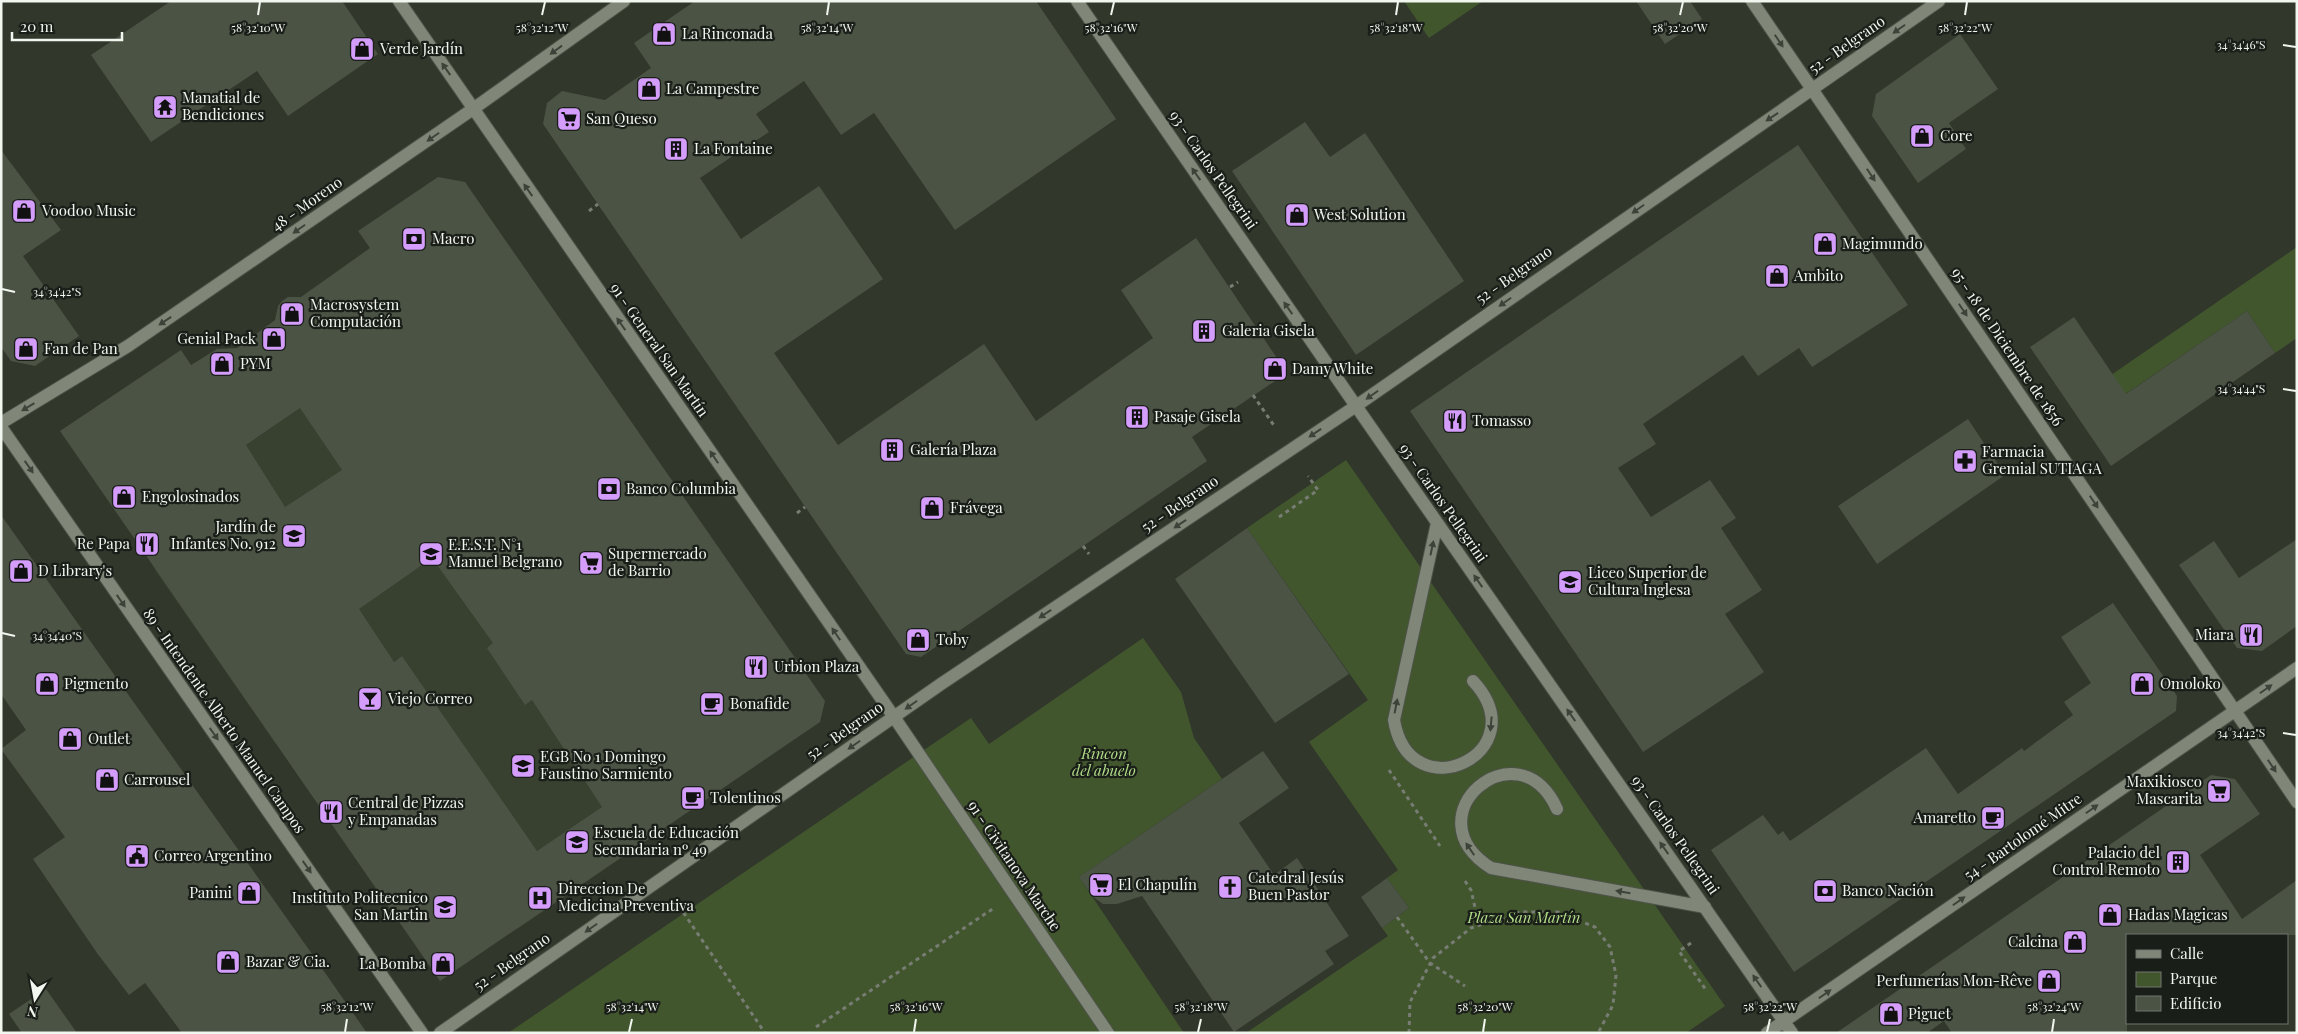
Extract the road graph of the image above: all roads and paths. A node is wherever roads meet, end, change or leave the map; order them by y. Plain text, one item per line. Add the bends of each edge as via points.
1 (399, 1) edge
2 (624, 1) edge
3 (1077, 1) edge
4 (1752, 1) edge
5 (1939, 1) edge
6 (1812, 89) junction
7 (474, 109) junction
8 (598, 204) dead end
9 (589, 210) dead end
10 (1238, 282) dead end
11 (1230, 287) dead end
12 (1253, 395) dead end
13 (1356, 406) junction
14 (1, 425) edge
15 (1275, 428) dead end
16 (1308, 476) dead end
17 (805, 507) dead end
18 (797, 513) dead end
19 (1279, 517) dead end
20 (1437, 523) junction
21 (1082, 546) dead end
22 (1089, 555) dead end
23 (2297, 668) edge
24 (1473, 681) dead end
25 (2236, 711) junction
26 (894, 717) junction
27 (2297, 802) edge
28 (1557, 809) dead end
29 (1013, 894) junction
30 (679, 906) dead end
31 (1705, 907) junction
32 (1397, 917) dead end
33 (1691, 943) dead end
34 (1430, 963) junction
35 (1465, 986) dead end
36 (1706, 990) dead end
37 (1784, 1021) junction
38 (816, 1027) dead end
39 (422, 1033) edge
40 (440, 1033) edge
41 (765, 1033) edge
42 (1108, 1033) edge
43 (1409, 1033) edge
44 (1598, 1033) edge
45 (1766, 1033) edge
46 (1792, 1033) edge

7 -> 1 street, 91 - General San Martín
2 -> 7 street, 48 - Moreno
13 -> 3 street, 93 - Carlos Pellegrini
4 -> 6 street, 95 - 18 de Diciembre de 1856
5 -> 6 street, 52 - Belgrano
6 -> 13 street, 52 - Belgrano
6 -> 25 street, 95 - 18 de Diciembre de 1856
7 -> 14 street, 48 - Moreno via 128,346
26 -> 7 street, 91 - General San Martín
8 - 9 path
10 - 11 path
12 - 15 path
13 - 20 street, 93 - Carlos Pellegrini
13 -> 26 street, 52 - Belgrano
14 -> 39 street, 89 - Intendente Alberto Manuel Campos
16 - 19 path via 1318,490
17 - 18 path
24 -> 20 street via 1484,692 1490,708 1492,724 1488,741 1464,764 1448,768 1431,767 1416,760 1404,749 1394,720
31 -> 20 street, 93 - Carlos Pellegrini
21 - 22 path
25 -> 23 street, 54 - Bartolomé Mitre
25 -> 27 street, 95 - 18 de Diciembre de 1856
37 -> 25 street, 54 - Bartolomé Mitre
26 - 29 street, 91 - Civitanova Marche
26 -> 40 street, 52 - Belgrano
31 -> 28 street via 1491,868 1477,859 1461,830 1462,813 1468,798 1493,776 1510,773 1526,776 1551,795
29 - 38 path
29 - 42 street, 91 - Civitanova Marche
30 - 41 path
37 -> 31 street, 93 - Carlos Pellegrini
32 - 34 path
33 - 36 path via 1679,951
34 - 35 path
34 - 43 path via 1410,1002
34 - 44 path via 1471,928 1520,912 1558,912 1595,927 1610,947 1616,976 1613,1005
37 - 45 street, 54 - Bartolomé Mitre
37 - 46 street, 93 - Carlos Pellegrini

